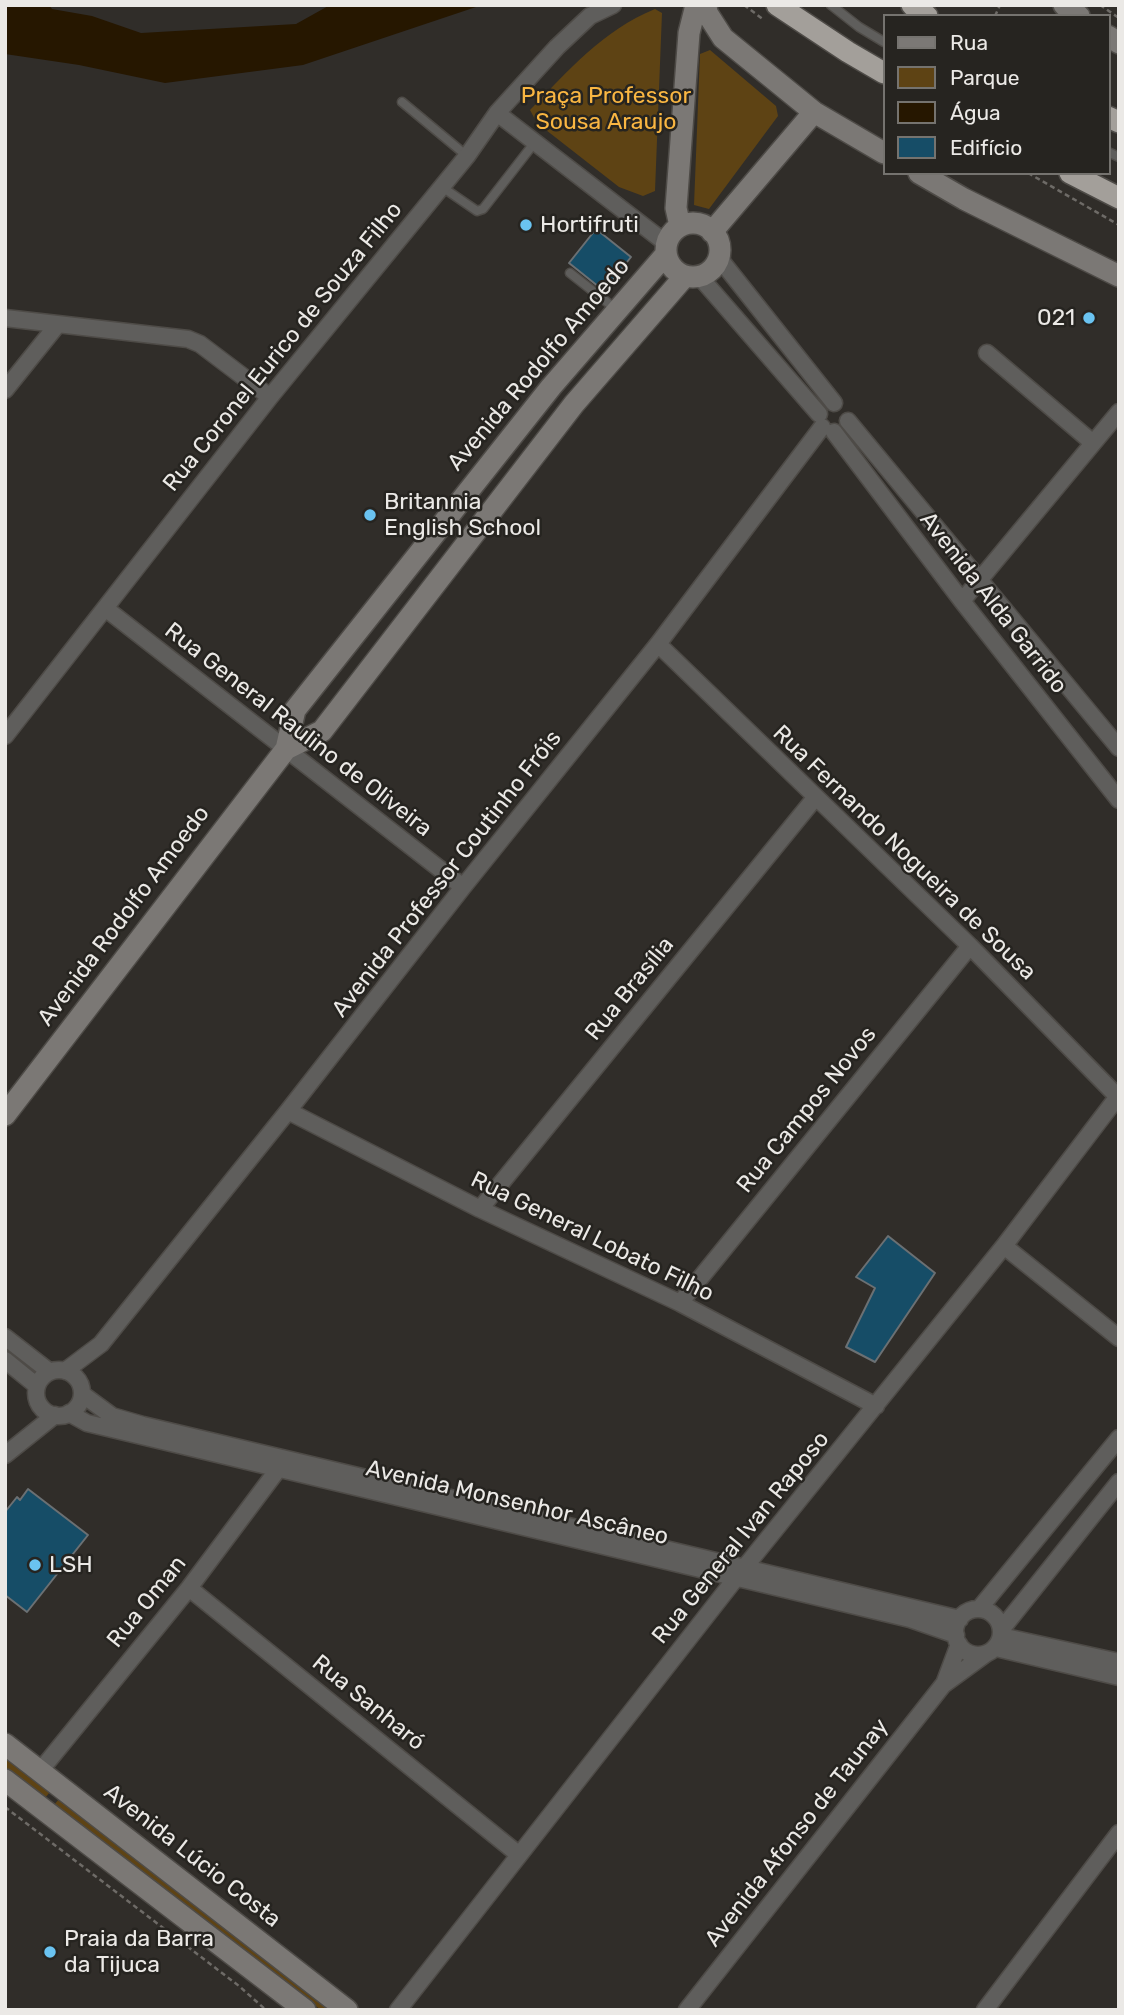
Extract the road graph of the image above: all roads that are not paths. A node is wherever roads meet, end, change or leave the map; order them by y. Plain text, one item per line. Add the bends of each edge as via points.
1 (613, 5) edge
2 (696, 5) edge
3 (706, 5) edge
4 (777, 5) edge
5 (831, 5) edge
6 (883, 40) edge
7 (883, 72) edge
8 (402, 102) dead end
9 (814, 112) junction
10 (497, 113) junction
11 (535, 142) junction
12 (883, 152) edge
13 (467, 156) junction
14 (922, 175) edge
15 (1074, 175) edge
16 (442, 187) junction
17 (1115, 197) edge
18 (680, 226) junction
19 (712, 232) junction
20 (666, 249) junction
21 (719, 258) junction
22 (570, 273) dead end
23 (693, 276) junction
24 (1119, 276) edge
25 (617, 311) junction
26 (5, 318) edge
27 (58, 324) junction
28 (987, 353) dead end
29 (551, 387) junction
30 (5, 390) edge
31 (270, 397) junction
32 (834, 402) junction
33 (574, 404) junction
34 (1119, 412) edge
35 (848, 421) junction
36 (825, 424) junction
37 (1093, 443) junction
38 (981, 580) junction
39 (962, 601) junction
40 (105, 608) junction
41 (658, 645) junction
42 (5, 736) edge
43 (1119, 748) edge
44 (286, 749) junction
45 (815, 798) junction
46 (1119, 800) edge
47 (463, 887) junction
48 (970, 946) junction
49 (1118, 1096) edge
50 (288, 1111) junction
51 (5, 1115) edge
52 (480, 1209) junction
53 (1004, 1246) junction
54 (680, 1303) junction
55 (5, 1337) edge
56 (1119, 1338) edge
57 (101, 1344) junction
58 (5, 1360) edge
59 (58, 1372) junction
60 (37, 1386) junction
61 (81, 1391) junction
62 (876, 1406) junction
63 (62, 1414) junction
64 (1119, 1438) edge
65 (5, 1455) edge
66 (281, 1464) junction
67 (1119, 1482) edge
68 (741, 1572) junction
69 (189, 1588) junction
70 (979, 1609) junction
71 (960, 1619) junction
72 (957, 1640) junction
73 (996, 1642) junction
74 (1119, 1662) edge
75 (1119, 1677) edge
76 (943, 1685) junction
77 (5, 1744) edge
78 (40, 1771) junction
79 (5, 1780) edge
80 (1119, 1833) edge
81 (518, 1854) junction
82 (305, 2010) edge
83 (347, 2010) edge
84 (398, 2010) edge
85 (687, 2010) edge
86 (985, 2010) edge

1 - 10 street, Rua Coronel Eurico de Souza Filho via 590,16 556,47
2 - 18 street via 689,33 676,208
3 - 9 street via 723,38
4 - 7 highway
5 - 6 lane
8 - 13 lane
9 - 12 street
9 - 19 street
10 - 11 street
10 - 13 street, Rua Coronel Eurico de Souza Filho
11 - 16 lane via 482,209 477,211
11 - 20 street
13 - 16 street, Rua Coronel Eurico de Souza Filho
14 - 24 street
15 - 17 highway
16 - 31 street, Rua Coronel Eurico de Souza Filho
18 - 19 street via 697,223
18 - 20 street
19 - 21 street via 718,240
20 - 23 street via 676,272
20 - 25 street, Avenida Rodolfo Amoedo
21 - 23 street via 715,267
21 - 32 street
22 - 25 lane
23 - 33 street, Avenida Rodolfo Amoedo
23 - 36 street, Avenida Alda Garrido
25 - 29 street, Avenida Rodolfo Amoedo
26 - 27 street
27 - 30 street
27 - 31 street via 188,338
28 - 37 street
29 - 33 street
29 - 44 street, Avenida Rodolfo Amoedo via 295,710
31 - 40 street, Rua Coronel Eurico de Souza Filho
32 - 35 street, Avenida Alda Garrido via 845,408
32 - 36 street via 827,404
33 - 44 street, Avenida Rodolfo Amoedo via 322,731
34 - 37 street
35 - 36 street via 845,427
35 - 38 street, Avenida Alda Garrido
36 - 39 street, Avenida Alda Garrido
36 - 41 street, Avenida Professor Coutinho Fróis
37 - 38 street
38 - 39 street
38 - 43 street, Avenida Alda Garrido
39 - 46 street, Avenida Alda Garrido
40 - 42 street, Rua Coronel Eurico de Souza Filho
40 - 44 street, Rua General Raulino de Oliveira
41 - 45 street, Rua Fernando Nogueira de Sousa
41 - 47 street, Avenida Professor Coutinho Fróis
44 - 47 street, Rua General Raulino de Oliveira
44 - 51 street, Avenida Rodolfo Amoedo
45 - 48 street, Rua Fernando Nogueira de Sousa
45 - 52 street, Rua Brasília
47 - 50 street, Avenida Professor Coutinho Fróis
48 - 49 street, Rua Fernando Nogueira de Sousa
48 - 54 street, Rua Campos Novos
49 - 53 street, Rua General Ivan Raposo
50 - 52 street, Rua General Lobato Filho
50 - 57 street, Avenida Professor Coutinho Fróis
52 - 54 street, Rua General Lobato Filho
53 - 56 street
53 - 62 street, Rua General Ivan Raposo
54 - 62 street, Rua General Lobato Filho
55 - 59 street
57 - 59 street, Avenida Professor Coutinho Fróis
57 - 61 street, Avenida Professor Coutinho Fróis
58 - 60 street
59 - 60 street via 44,1375
59 - 61 street via 76,1378
60 - 63 street via 37,1401 47,1413
61 - 63 street via 78,1405
61 - 66 street, Avenida Monsenhor Ascâneo via 112,1416
62 - 68 street, Rua General Ivan Raposo
63 - 65 street
63 - 66 street, Avenida Monsenhor Ascâneo
64 - 70 street
66 - 68 street, Avenida Monsenhor Ascâneo
66 - 69 street, Rua Oman
67 - 73 street, Avenida Afonso de Taunay
68 - 71 street, Avenida Monsenhor Ascâneo
68 - 72 street, Avenida Monsenhor Ascâneo via 910,1619
68 - 81 street, Rua General Ivan Raposo
69 - 78 street, Rua Oman
69 - 81 street, Rua Sanharó
70 - 71 street
70 - 73 street via 995,1616
71 - 72 street
72 - 73 street via 971,1654
72 - 76 street, Avenida Afonso de Taunay
73 - 74 street
73 - 75 street
73 - 76 street, Avenida Afonso de Taunay
76 - 85 street, Avenida Afonso de Taunay
77 - 78 street, Avenida Lúcio Costa
78 - 83 street, Avenida Lúcio Costa
79 - 82 street
80 - 86 street
81 - 84 street, Rua General Ivan Raposo

